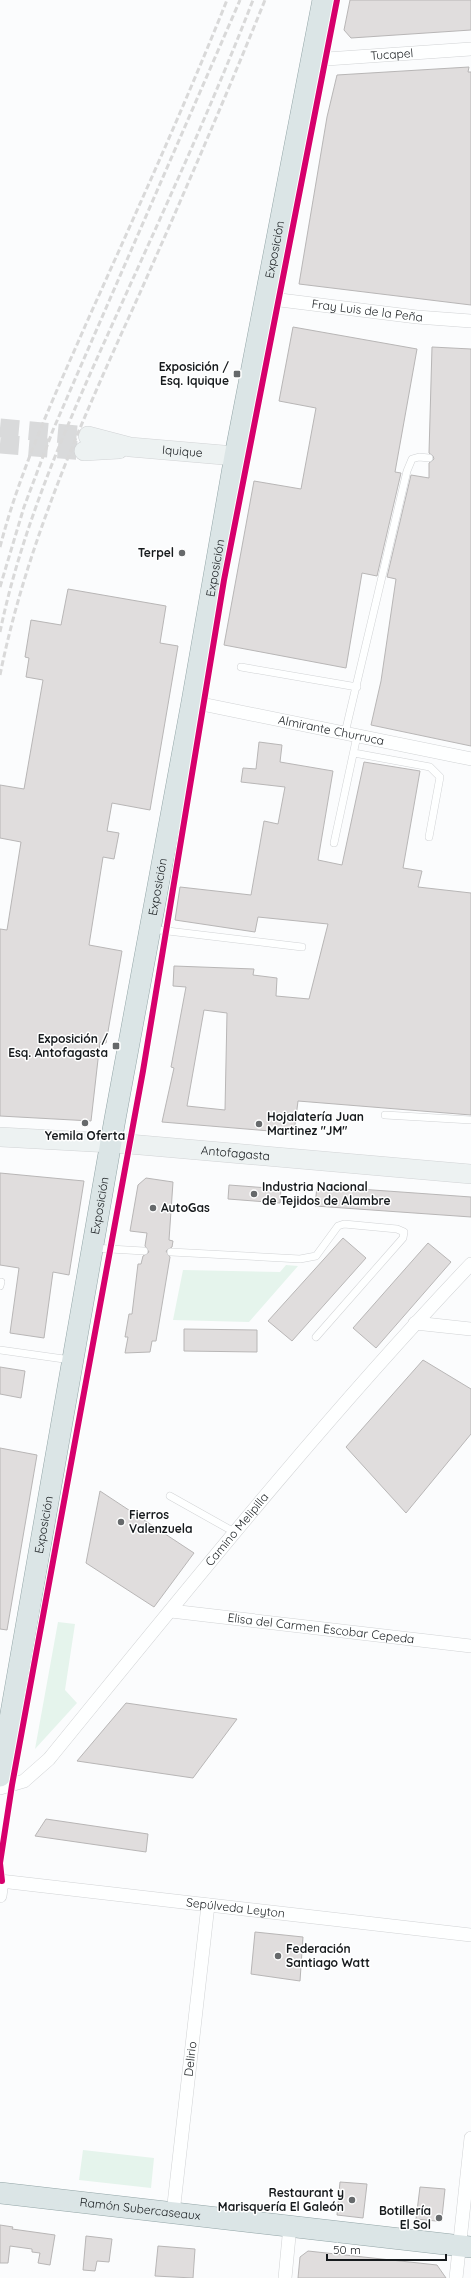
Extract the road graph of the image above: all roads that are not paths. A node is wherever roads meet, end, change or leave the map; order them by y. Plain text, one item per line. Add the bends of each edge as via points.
1 (324, 0) edge
2 (471, 49) edge
3 (312, 60) junction
4 (264, 298) junction
5 (471, 321) edge
6 (86, 444) tunnel mouth
7 (235, 456) junction
8 (429, 458) dead end
9 (241, 667) dead end
10 (356, 686) junction
11 (192, 702) junction
12 (351, 734) junction
13 (354, 753) junction
14 (471, 759) edge
15 (430, 837) dead end
16 (334, 843) dead end
17 (151, 929) junction
18 (302, 947) dead end
19 (385, 1115) dead end
20 (471, 1120) edge
21 (0, 1137) edge
22 (112, 1143) junction
23 (471, 1174) edge
24 (93, 1248) junction
25 (144, 1251) dead end
26 (171, 1252) dead end
27 (471, 1264) edge
28 (415, 1323) junction
29 (471, 1329) edge
30 (316, 1338) dead end
31 (0, 1350) edge
32 (73, 1360) junction
33 (170, 1496) dead end
34 (236, 1533) junction
35 (171, 1611) junction
36 (471, 1646) edge
37 (0, 1776) edge
38 (0, 1788) edge
39 (1, 1881) edge
40 (0, 1896) edge
41 (208, 1905) junction
42 (471, 1935) edge
43 (471, 2138) edge
44 (0, 2193) edge
45 (173, 2213) junction
46 (290, 2226) junction
47 (465, 2246) edge
48 (285, 2278) edge
49 (456, 2278) edge

1 - 3 main road, Exposición
2 - 3 street, Tucapel
3 - 4 main road, Exposición
4 - 5 street, Fray Luis de la Peña
4 - 7 main road, Exposición
6 - 7 main road, Iquique
7 - 11 main road, Exposición
8 - 10 lane via 412,459 407,471
9 - 10 lane
10 - 12 lane
11 - 12 street, Almirante Churruca
11 - 17 main road, Exposición
12 - 13 lane
12 - 14 street, Almirante Churruca
13 - 15 lane via 422,765 434,770 440,777
13 - 16 lane
17 - 18 lane
17 - 22 main road, Exposición
19 - 20 lane
21 - 22 main road, Antofagasta
22 - 23 main road, Antofagasta
22 - 24 main road, Exposición
24 - 25 lane
24 - 32 main road, Exposición
26 - 30 lane via 300,1259 316,1256 338,1226 344,1224 397,1229 404,1232 403,1238
27 - 28 street, Camino Melipilla
28 - 29 street
28 - 34 street, Camino Melipilla
31 - 32 lane
32 - 37 main road, Exposición via 9,1708
33 - 34 lane
34 - 35 street, Camino Melipilla
35 - 36 street, Elisa del Carmen Escobar Cepeda
35 - 38 street, Camino Melipilla via 49,1759 24,1781
39 - 40 street
39 - 41 street, Sepúlveda Leyton
41 - 42 street, Sepúlveda Leyton
41 - 45 street, Delirio
43 - 47 street
44 - 45 main road, Ramón Subercaseaux
45 - 46 main road, Ramón Subercaseaux
46 - 47 main road, Ramón Subercaseaux
46 - 48 street
47 - 49 street

